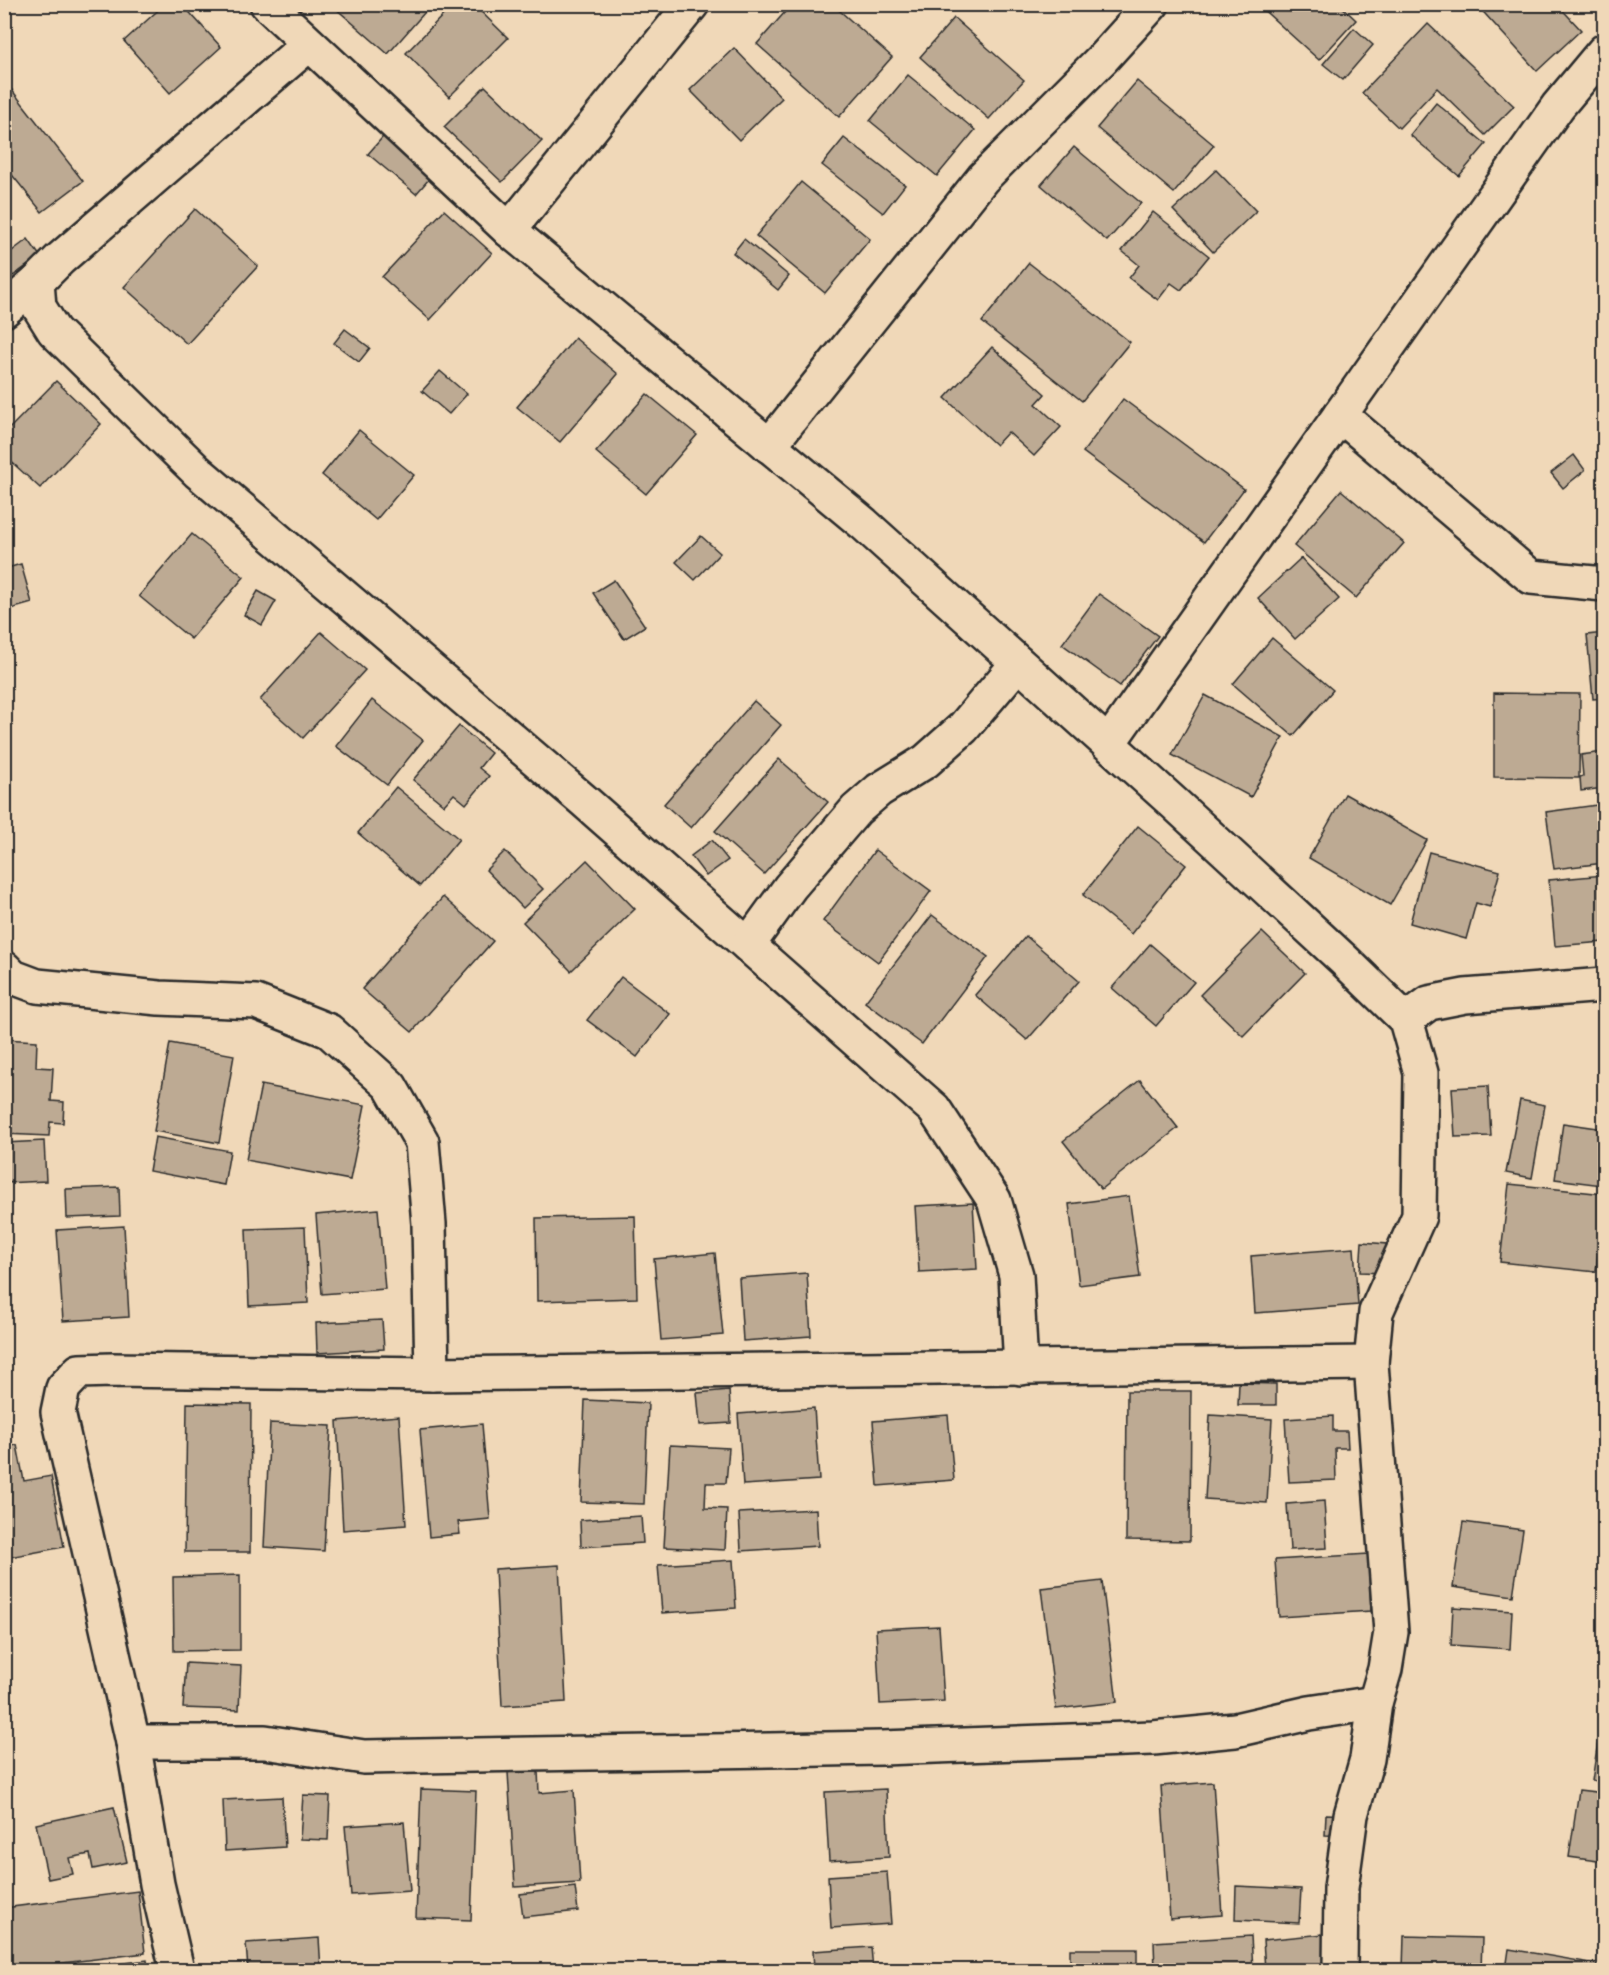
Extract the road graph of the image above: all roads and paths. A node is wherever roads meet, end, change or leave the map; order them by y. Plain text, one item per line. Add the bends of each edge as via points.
1 (267, 4) edge
2 (692, 4) edge
3 (1152, 4) edge
4 (309, 44) junction
5 (1605, 51) edge
6 (509, 230) junction
7 (38, 282) junction
8 (4, 310) edge
9 (1340, 415) junction
10 (769, 446) junction
11 (1605, 584) edge
12 (1018, 663) junction
13 (1108, 744) junction
14 (748, 945) junction
15 (4, 968) edge
16 (1605, 985) edge
17 (1406, 1020) junction
18 (1371, 1363) junction
19 (1021, 1368) junction
20 (432, 1374) junction
21 (1375, 1703) junction
22 (133, 1742) junction
23 (177, 1971) edge
24 (1341, 1971) edge

1 - 4 street
2 - 6 street
3 - 10 street via 983,178
4 - 6 street
4 - 7 street
5 - 9 street via 1558,106
6 - 10 street
7 - 8 street
7 - 14 street via 39,307 54,331 198,472
9 - 11 street via 1531,577
9 - 13 street
10 - 12 street via 864,524
12 - 13 street
12 - 14 street via 963,728 926,761 879,790 856,810 790,887
13 - 17 street
14 - 19 street via 934,1109 994,1200 1016,1275
15 - 20 street via 13,977 37,986 159,998 256,1002 329,1032 390,1086 422,1142 429,1224
16 - 17 street via 1465,996 1429,1003
17 - 18 street via 1421,1073 1419,1216 1376,1312
18 - 19 street
18 - 21 street via 1391,1632
19 - 20 street
20 - 22 street via 79,1371 63,1388 58,1412
21 - 22 street via 1235,1730 1165,1737 894,1748 364,1757 265,1742
21 - 24 street via 1367,1759 1351,1815 1341,1888
22 - 23 street via 157,1884

